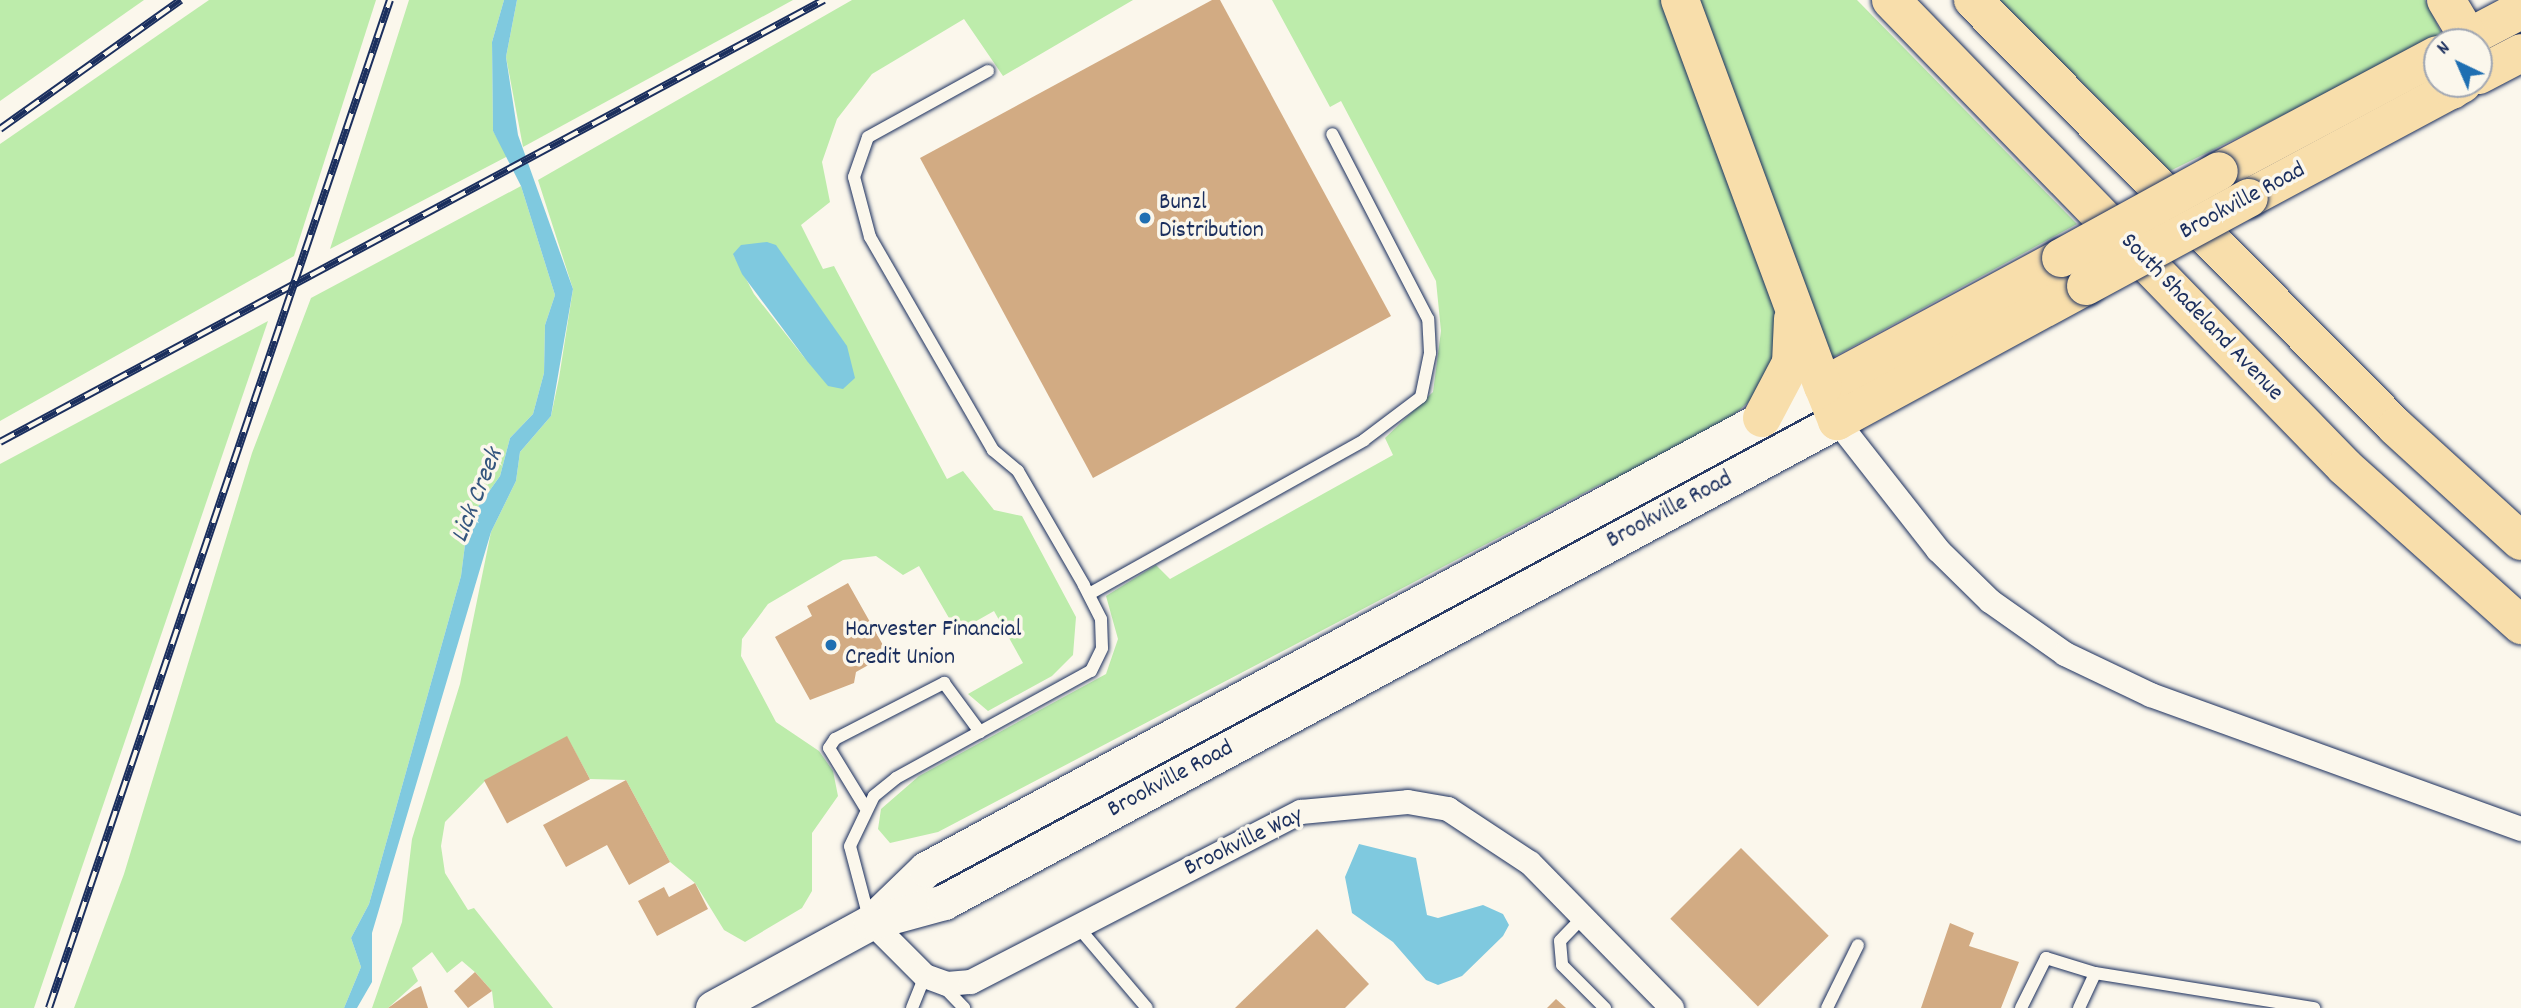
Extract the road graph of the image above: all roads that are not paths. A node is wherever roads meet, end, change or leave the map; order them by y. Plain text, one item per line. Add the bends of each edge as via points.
1 (1680, 0) edge
2 (1891, 0) edge
3 (1973, 0) edge
4 (2446, 0) edge
5 (2521, 10) edge
6 (2455, 28) edge
7 (2489, 28) edge
8 (2521, 52) edge
9 (2423, 64) edge
10 (2493, 67) edge
11 (988, 71) dead end
12 (2434, 98) edge
13 (1332, 134) dead end
14 (1792, 307) junction
15 (1823, 386) junction
16 (1762, 418) junction
17 (1837, 421) junction
18 (2521, 541) edge
19 (1089, 594) junction
20 (2521, 625) edge
21 (980, 732) junction
22 (864, 807) junction
23 (2521, 829) edge
24 (1583, 917) junction
25 (871, 922) junction
26 (1078, 927) junction
27 (1858, 945) dead end
28 (2095, 973) junction
29 (932, 979) junction
30 (713, 1008) edge
31 (912, 1008) edge
32 (964, 1008) edge
33 (1147, 1008) edge
34 (1605, 1008) edge
35 (1672, 1008) edge
36 (1827, 1008) edge
37 (2021, 1008) edge
38 (2079, 1008) edge
39 (2315, 1008) edge

1 - 14 main road
2 - 20 main road, South Shadeland Avenue via 2345,467
3 - 18 main road via 2396,427
4 - 6 main road
5 - 7 main road, Brookville Road
8 - 10 main road, Brookville Road
9 - 15 main road, Brookville Road, bridge
11 - 19 lane via 867,137 854,177 870,237 993,450 1018,471
12 - 17 main road, Brookville Road, bridge
13 - 19 lane via 1428,319 1430,353 1421,397 1364,440
14 - 15 main road
14 - 16 main road via 1793,356
15 - 16 main road, Brookville Road
15 - 17 main road
16 - 25 main road, Brookville Road via 926,869
17 - 23 street via 1955,567 1990,601 2065,654 2151,695
17 - 25 main road, Brookville Road via 944,902
19 - 21 lane via 1101,620 1102,648 1091,671
21 - 22 lane via 896,778
21 - 22 lane via 952,686 935,684 835,739 829,748
22 - 25 lane via 850,857
24 - 26 street, Brookville Way via 1530,863 1448,809 1356,802 1301,812
24 - 34 lane via 1560,941 1562,965
24 - 35 street, Brookville Way
25 - 29 street
25 - 30 main road, Brookville Road
26 - 29 street, Brookville Way via 978,980
26 - 33 lane
27 - 36 lane
28 - 37 lane via 2046,958
28 - 38 lane
28 - 39 lane
29 - 31 lane
29 - 32 lane

